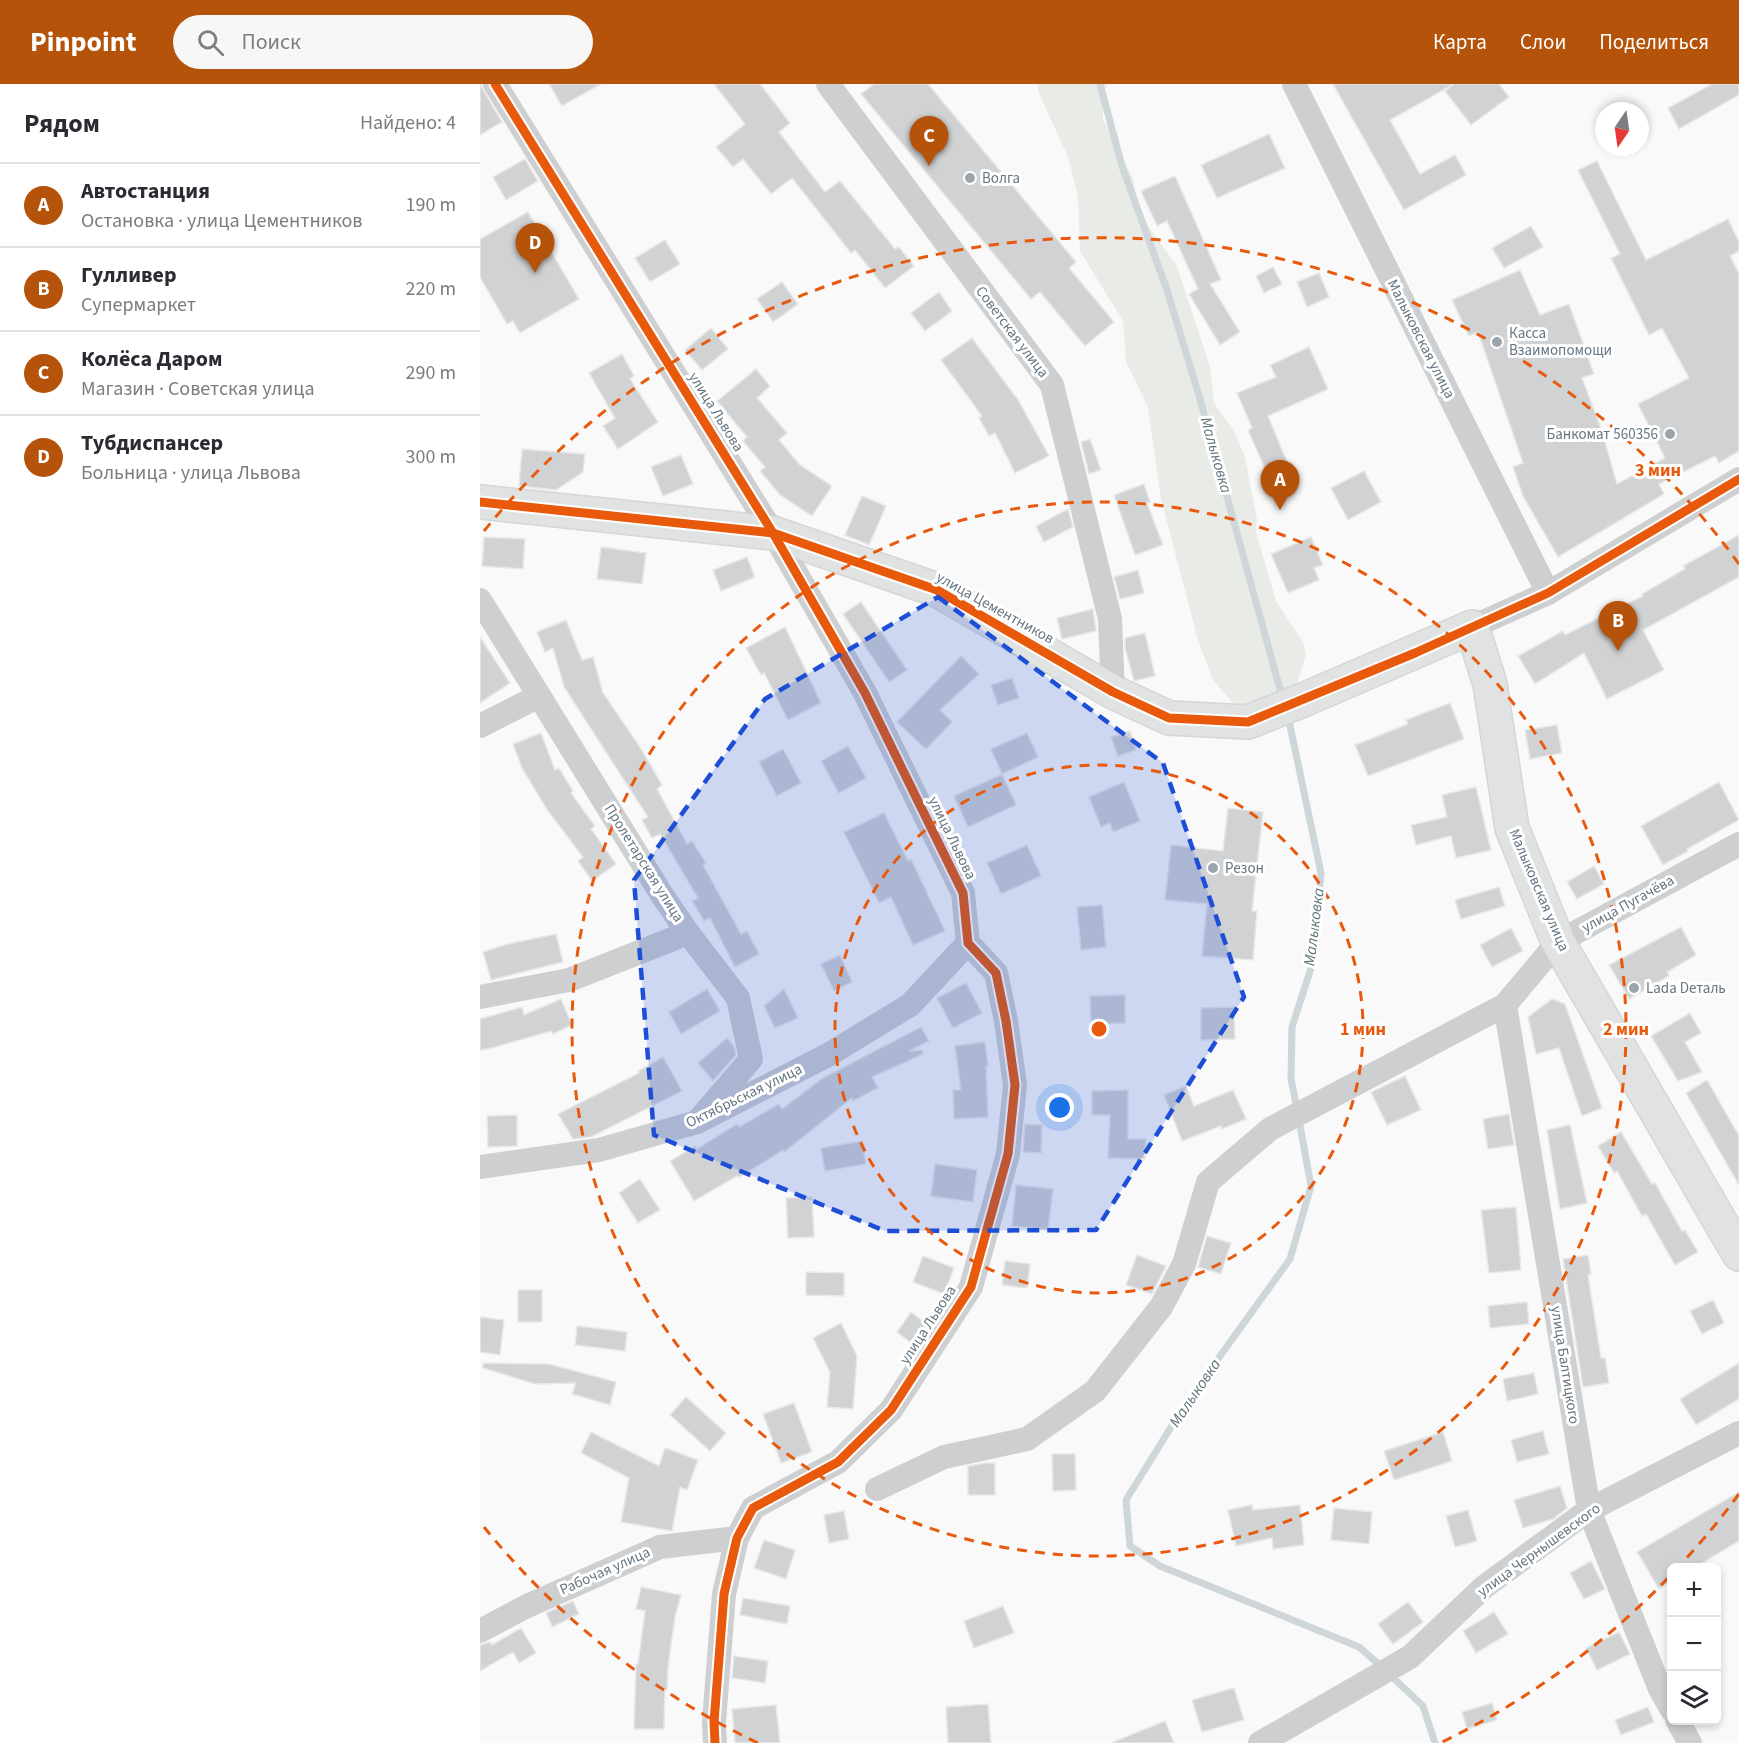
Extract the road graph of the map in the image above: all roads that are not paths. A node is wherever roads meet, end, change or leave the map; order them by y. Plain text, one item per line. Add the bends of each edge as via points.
1 (495, 84) edge
2 (828, 84) edge
3 (1294, 84) edge
4 (1739, 479) edge
5 (480, 502) edge
6 (773, 534) junction
7 (1548, 593) junction
8 (480, 600) edge
9 (1473, 627) junction
10 (1113, 692) junction
11 (539, 696) junction
12 (480, 726) edge
13 (1739, 844) edge
14 (688, 933) junction
15 (1558, 942) junction
16 (968, 943) junction
17 (480, 997) edge
18 (1505, 1005) junction
19 (697, 1122) junction
20 (480, 1167) edge
21 (1739, 1254) edge
22 (1739, 1433) edge
23 (877, 1489) dead end
24 (1589, 1510) junction
25 (737, 1538) junction
26 (480, 1631) edge
27 (1667, 1702) edge
28 (1680, 1725) edge
29 (716, 1743) edge
30 (1260, 1743) edge
31 (1690, 1743) edge

1 - 6 street, улица Львова
2 - 10 street, Советская улица via 1052,385 1110,619
3 - 7 street, Малыковская улица
4 - 7 street
5 - 6 street, улица Цементников
6 - 10 street, улица Цементников via 937,590
6 - 16 street, улица Львова via 865,693 963,893
7 - 9 street
8 - 11 street, Пролетарская улица
9 - 10 street, улица Цементников via 1248,722 1169,718
9 - 15 street, Малыковская улица via 1490,684 1512,828
11 - 12 street
11 - 14 street, Пролетарская улица
13 - 15 street, улица Пугачёва
14 - 17 street via 569,980
14 - 19 street, Пролетарская улица via 738,998 751,1059
15 - 18 street, улица Пугачёва
15 - 21 street, Малыковская улица
16 - 19 street, Октябрьская улица via 910,1005 828,1055
16 - 25 street, улица Львова via 996,973 1015,1085 1008,1154 971,1287 891,1410 838,1462 753,1508
18 - 23 street, улица Пугачёва via 1270,1129 1208,1182 1184,1264 1161,1307 1095,1391 1027,1439 944,1456
18 - 24 street, улица Балтицкого
19 - 20 street, Октябрьская улица via 599,1150
22 - 24 street, улица Чернышевского
24 - 27 street, улица Балтицкого
24 - 30 street, улица Чернышевского via 1484,1587 1410,1657
25 - 26 street, Рабочая улица via 660,1546
25 - 29 street, улица Львова via 724,1594 714,1722
28 - 31 street

